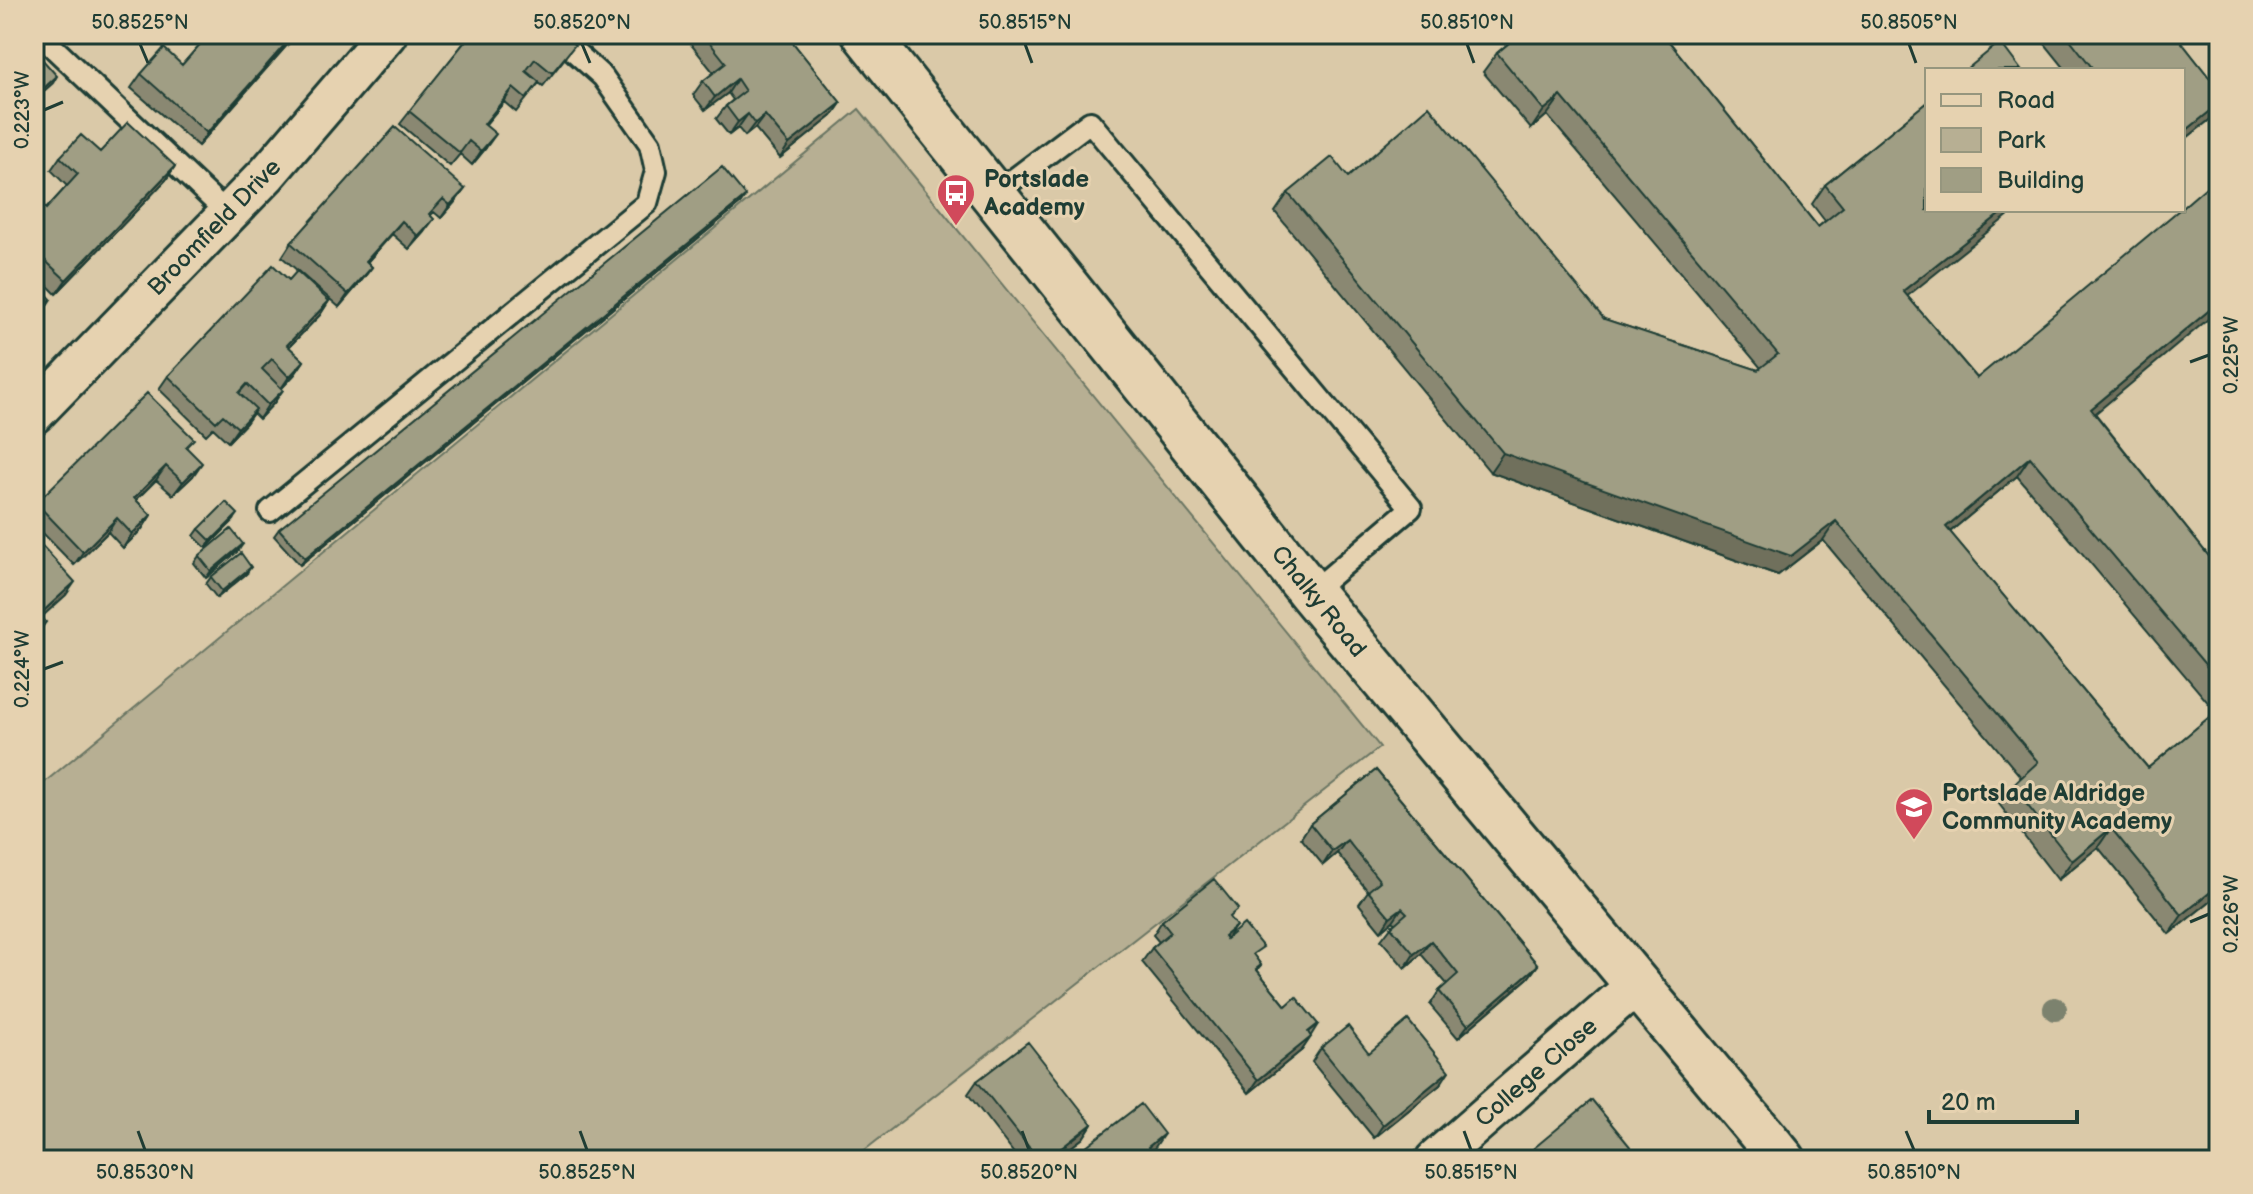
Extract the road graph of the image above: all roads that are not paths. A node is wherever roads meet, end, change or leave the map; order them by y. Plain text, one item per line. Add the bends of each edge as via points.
1 (39, 34) edge
2 (387, 34) edge
3 (555, 34) edge
4 (865, 34) edge
5 (993, 195) junction
6 (228, 214) junction
7 (34, 414) edge
8 (270, 511) dead end
9 (1311, 593) junction
10 (1636, 985) junction
11 (1435, 1160) edge
12 (1783, 1160) edge

1 - 6 lane
2 - 6 street, Broomfield Drive
3 - 8 lane via 603,77 650,144 656,171 647,203
4 - 5 street, Chalky Road
5 - 9 street, Chalky Road
5 - 9 lane via 1090,122 1411,508
6 - 7 street, Broomfield Drive
9 - 10 street, Chalky Road
10 - 11 street, College Close
10 - 12 street, Chalky Road

